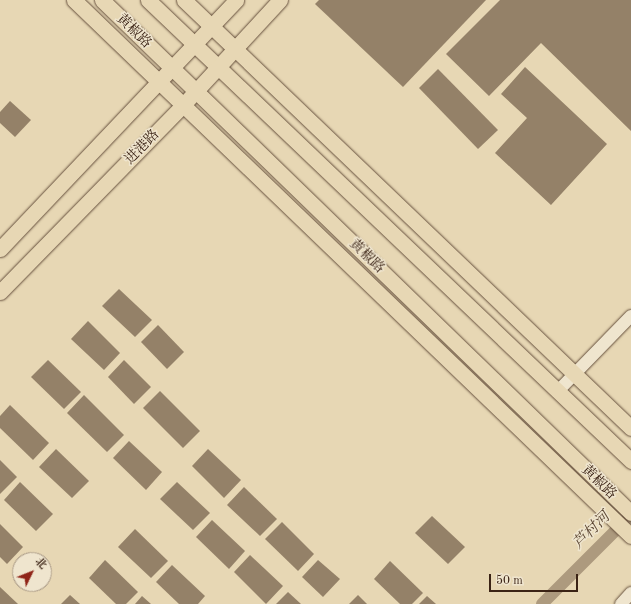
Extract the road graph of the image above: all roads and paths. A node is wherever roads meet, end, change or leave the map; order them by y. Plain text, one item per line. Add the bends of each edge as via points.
1 (74, 0) edge
2 (102, 0) edge
3 (148, 0) edge
4 (184, 0) edge
5 (236, 0) edge
6 (280, 0) edge
7 (212, 26) junction
8 (194, 44) junction
9 (235, 48) junction
10 (218, 66) junction
11 (173, 68) junction
12 (160, 83) junction
13 (196, 91) junction
14 (183, 105) junction
15 (0, 249) edge
16 (0, 292) edge
17 (631, 316) edge
18 (574, 374) junction
19 (557, 392) junction
20 (631, 428) edge
21 (631, 461) edge
22 (631, 513) edge
23 (631, 536) edge
24 (631, 593) edge
25 (621, 604) edge

1 - 12 main road
2 - 11 main road, 黄椒路
3 - 8 main road
4 - 7 main road
5 - 7 main road
6 - 9 main road, 进港路
7 - 8 main road
7 - 9 main road
8 - 10 main road
8 - 11 main road
9 - 10 main road, 进港路
9 - 18 main road
10 - 13 main road, 进港路
10 - 19 main road
11 - 12 main road
11 - 13 main road, 黄椒路
12 - 14 main road
12 - 15 main road
13 - 14 main road, 进港路
13 - 22 main road, 黄椒路
14 - 16 main road, 进港路
14 - 23 main road
17 - 18 street
18 - 19 street
18 - 20 main road
19 - 21 main road
24 - 25 street

